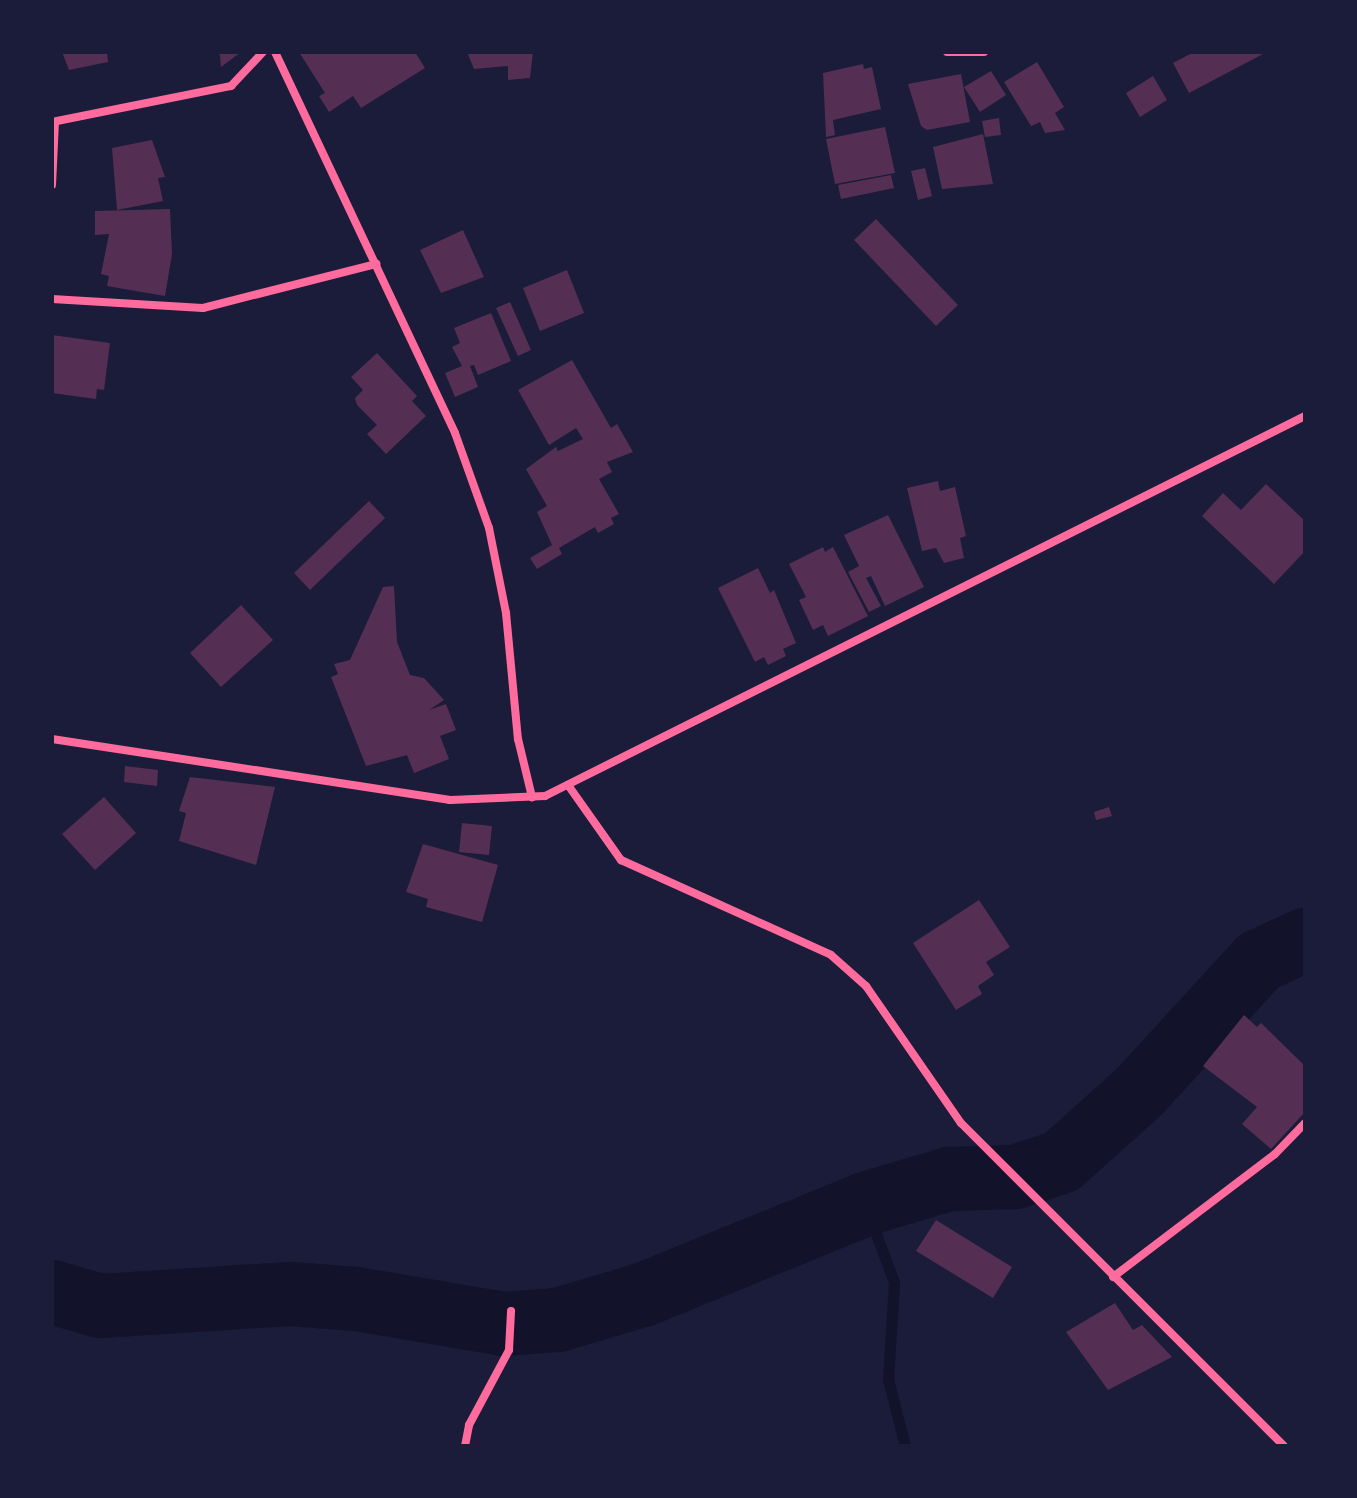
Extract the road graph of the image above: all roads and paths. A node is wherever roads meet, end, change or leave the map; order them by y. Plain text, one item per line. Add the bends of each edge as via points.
1 (263, 52) edge
2 (275, 52) edge
3 (947, 52) edge
4 (984, 52) edge
5 (53, 122) edge
6 (52, 185) edge
7 (376, 264) junction
8 (52, 299) edge
9 (1305, 416) edge
10 (52, 739) edge
11 (568, 785) junction
12 (532, 797) junction
13 (1305, 1123) edge
14 (1113, 1277) junction
15 (511, 1311) dead end
16 (465, 1446) edge
17 (1284, 1446) edge

1 - 5 street via 231,86
2 - 7 street
3 - 4 street
5 - 6 street
7 - 8 street via 203,308
7 - 12 street via 455,433 489,528 506,613 518,739
9 - 11 street
10 - 12 street via 450,800
11 - 12 street
11 - 14 street via 621,860 831,955 866,986 961,1123
13 - 14 street via 1275,1154
14 - 17 street
15 - 16 street via 509,1350 469,1425

